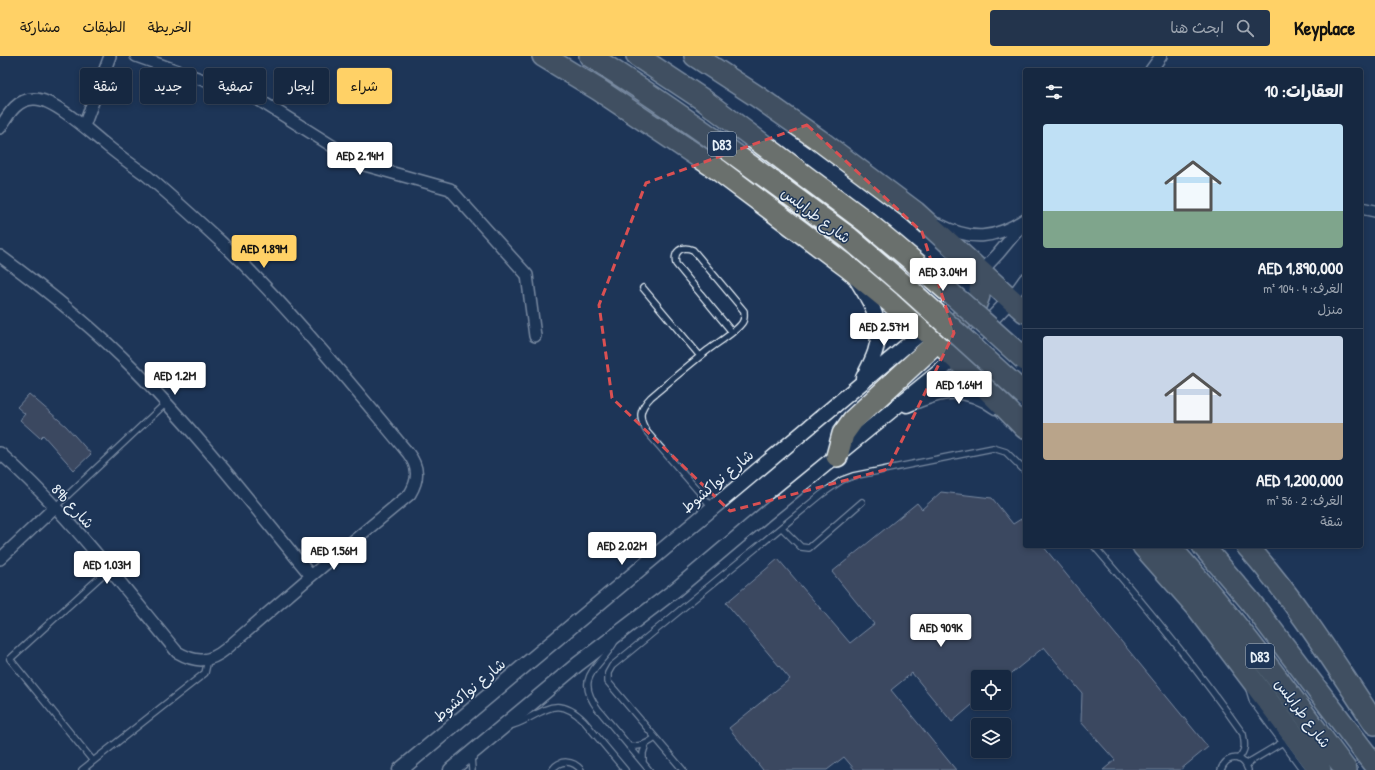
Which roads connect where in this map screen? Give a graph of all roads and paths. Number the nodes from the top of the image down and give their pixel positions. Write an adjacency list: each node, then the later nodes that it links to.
1 (110, 56): 9 (street)
2 (136, 56): 23 (street)
3 (543, 56): 17 (highway)
4 (590, 56): 29 (highway, شارع طرابلس / D83, bridge)
5 (637, 56): 27 (highway, شارع طرابلس / D83, bridge)
6 (695, 56): 12 (highway)
7 (1161, 56): 8 (street)
8 (1152, 68)
9 (84, 126): 10 (street); 48 (street)
10 (0, 128)
11 (1363, 209): 13 (street)
12 (915, 212): 14 (street); 18 (highway)
13 (1375, 212)
14 (1023, 221)
15 (1023, 223): 18 (street)
16 (0, 256): 30 (street)
17 (849, 268): 24 (highway); 28 (street)
18 (980, 273): 21 (highway); 24 (highway)
19 (1023, 287): 21 (street)
20 (643, 288): 25 (lane)
21 (1018, 306): 26 (street)
22 (732, 332): 22 (lane); 25 (lane)
23 (535, 336)
24 (931, 336): 26 (highway); 28 (street, شارع نواكشوط); 35 (highway)
25 (700, 356): 39 (lane)
26 (955, 358): 31 (street); 32 (highway)
27 (1023, 358)
28 (860, 384): 39 (street, شارع نواكشوط)
29 (1023, 393)
30 (166, 403): 38 (lane); 48 (street)
31 (892, 411): 33 (street); 35 (street)
32 (1023, 426)
33 (1023, 426)
34 (0, 453): 38 (street, 89b شارع)
35 (837, 456): 49 (street)
36 (1023, 469): 40 (lane)
37 (862, 502): 40 (lane)
38 (55, 507): 46 (street); 47 (street, 89b شارع)
39 (712, 507): 65 (street, شارع نواكشوط)
40 (782, 528): 54 (lane)
41 (1096, 548): 59 (lane)
42 (1145, 548): 51 (highway)
43 (1171, 548): 76 (highway, شارع طرابلس / D83)
44 (1205, 548): 62 (highway, شارع طرابلس / D83)
45 (1249, 548): 52 (highway)
46 (0, 559)
47 (109, 569): 50 (street, 89b شارع); 60 (lane)
48 (311, 576): 50 (street)
49 (618, 634): 53 (street); 57 (lane)
50 (208, 660): 60 (lane)
51 (1247, 673): 55 (lane); 75 (highway)
52 (1375, 724)
53 (501, 728): 58 (street); 70 (lane)
54 (655, 738): 56 (lane); 72 (lane)
55 (1283, 742): 63 (lane); 74 (lane)
56 (646, 744): 57 (lane); 61 (lane)
57 (629, 746): 61 (lane)
58 (471, 753): 66 (street); 67 (lane)
59 (1238, 759): 63 (lane); 73 (lane)
60 (93, 761): 64 (lane)
61 (643, 762): 71 (lane)
62 (1375, 766)
63 (1247, 767)
64 (82, 770)
65 (400, 770)
66 (451, 770)
67 (472, 770)
68 (552, 770): 69 (lane)
69 (581, 770)
70 (625, 770)
71 (649, 770)
72 (683, 770)
73 (1221, 770)
74 (1303, 770)
75 (1320, 770)
76 (1346, 770)

